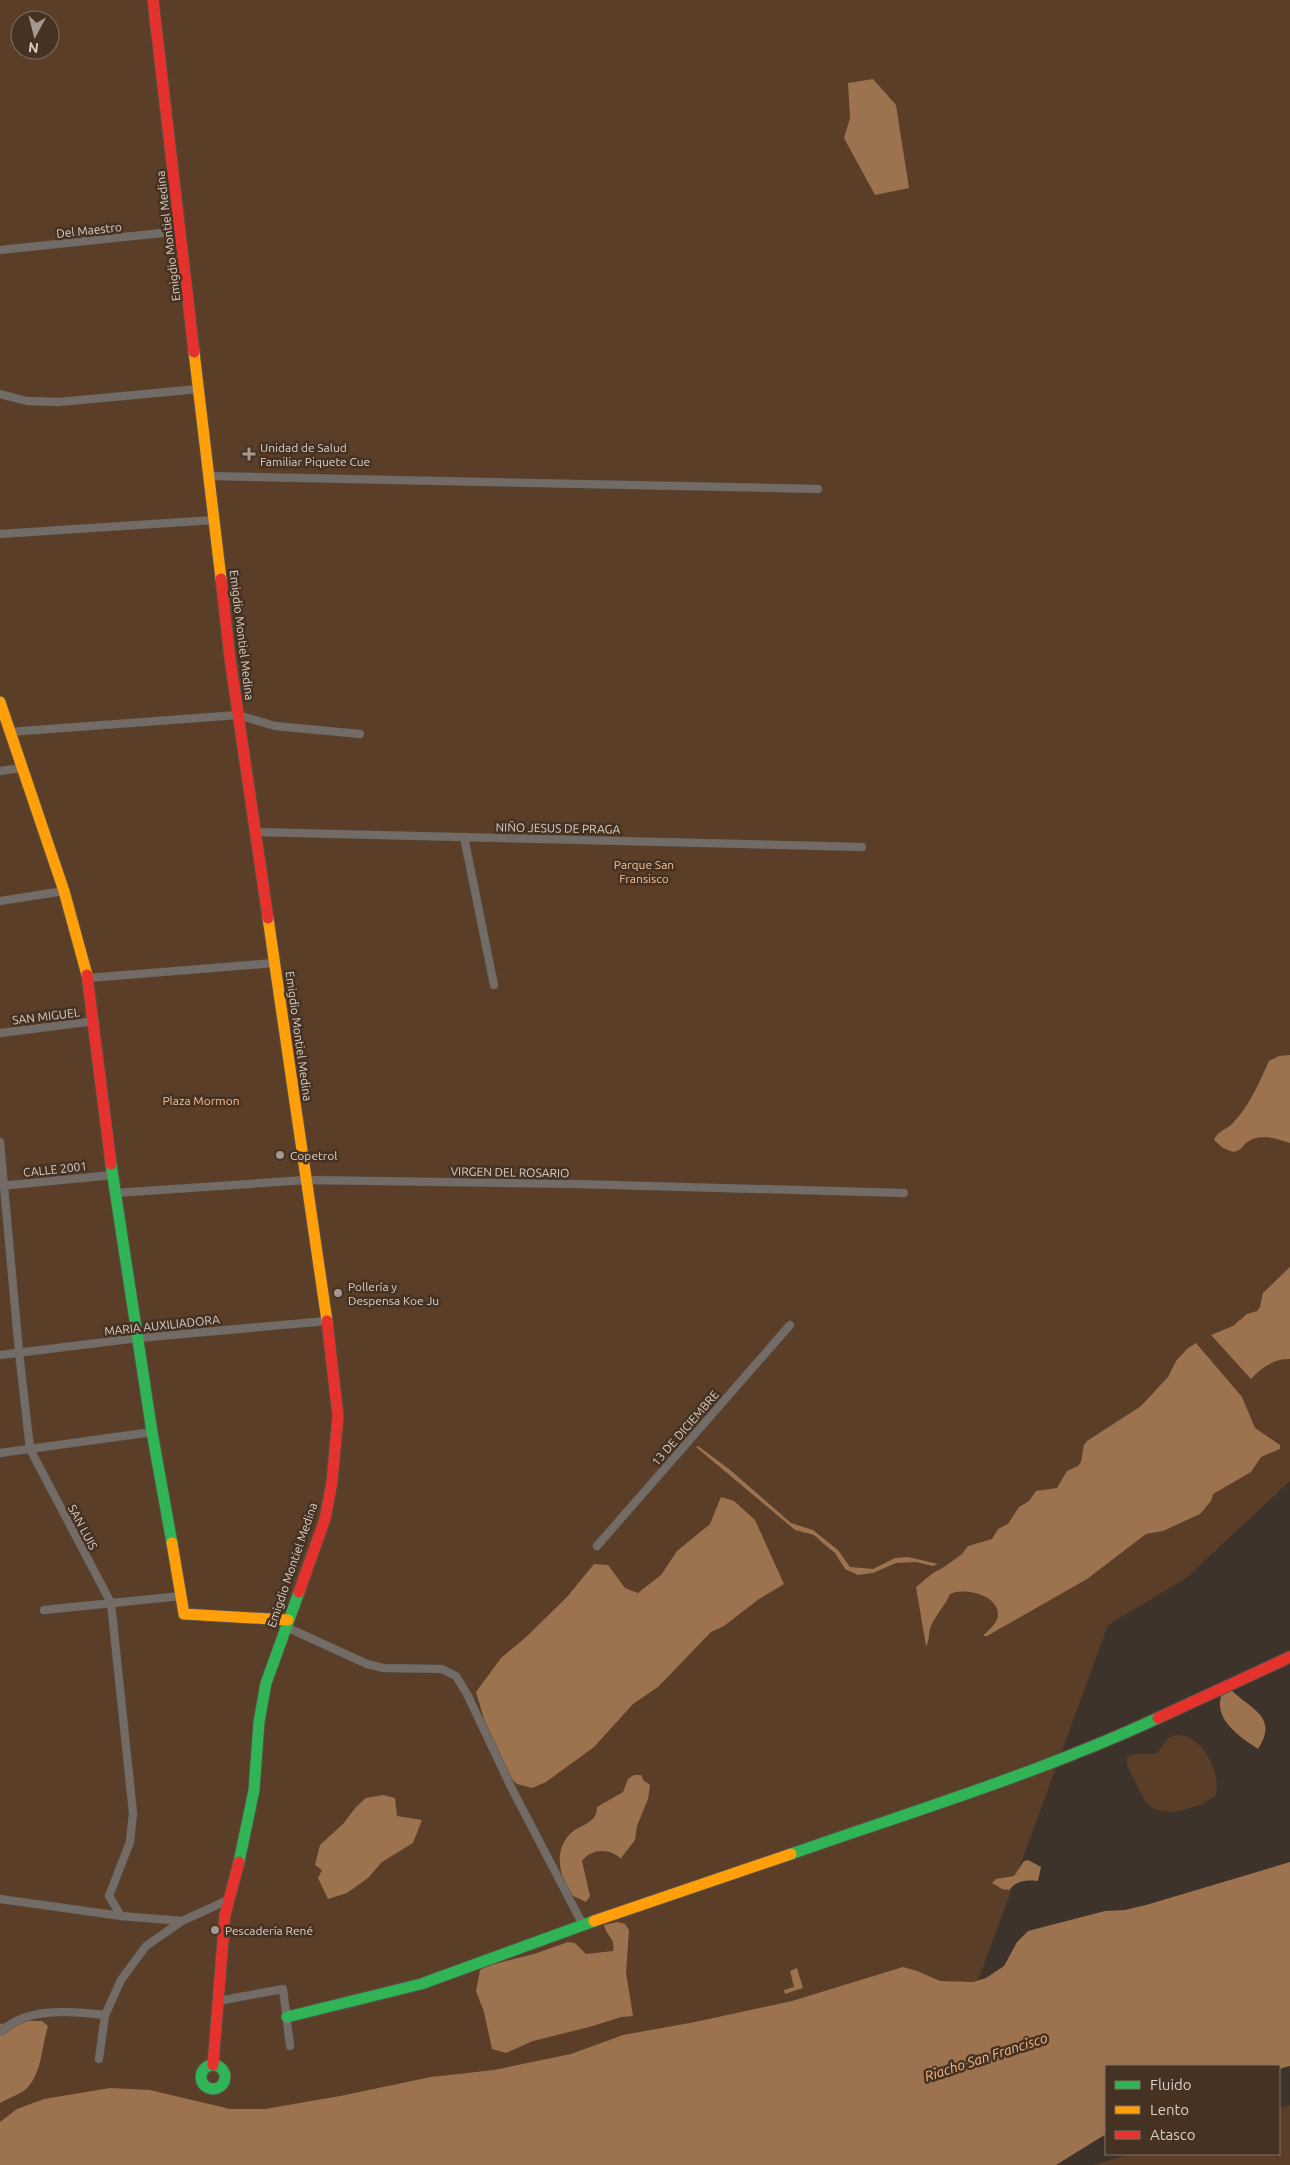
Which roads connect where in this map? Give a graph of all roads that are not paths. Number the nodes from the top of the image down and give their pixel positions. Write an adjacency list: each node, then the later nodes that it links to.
1 (153, 0): 2 (street, Emigdio Montiel Medina)
2 (181, 231): 3 (street, Del Maestro); 4 (street, Emigdio Montiel Medina)
3 (0, 250)
4 (199, 389): 5 (street); 6 (street, Emigdio Montiel Medina)
5 (0, 394)
6 (209, 476): 7 (street); 8 (street, Emigdio Montiel Medina)
7 (818, 489)
8 (214, 520): 9 (street); 11 (street, Emigdio Montiel Medina)
9 (0, 534)
10 (0, 702): 12 (street)
11 (238, 715): 12 (street); 13 (street); 16 (street, Emigdio Montiel Medina)
12 (10, 732): 14 (street)
13 (360, 734)
14 (21, 768): 15 (street); 19 (street)
15 (0, 771)
16 (255, 832): 17 (street, NIÑO JESUS DE PRAGA); 21 (street, Emigdio Montiel Medina)
17 (464, 837): 18 (street, NIÑO JESUS DE PRAGA); 23 (street)
18 (862, 847)
19 (64, 891): 20 (street); 22 (street)
20 (0, 901)
21 (274, 963): 22 (street); 28 (street, Emigdio Montiel Medina)
22 (88, 978): 24 (street)
23 (494, 985)
24 (95, 1021): 25 (street, SAN MIGUEL); 27 (street)
25 (0, 1033)
26 (0, 1142): 29 (street, SAN LUIS)
27 (113, 1175): 29 (street, CALLE 2001); 30 (street)
28 (306, 1180): 30 (street, VIRGEN DEL ROSARIO); 31 (street, VIRGEN DEL ROSARIO); 32 (street, Emigdio Montiel Medina)
29 (2, 1186): 35 (street, SAN LUIS)
30 (116, 1193): 34 (street)
31 (904, 1193)
32 (327, 1321): 34 (street, MARIA AUXILIADORA); 44 (street, Emigdio Montiel Medina)
33 (790, 1325): 40 (street, 13 DE DICIEMBRE)
34 (138, 1338): 35 (street, MARIA AUXILIADORA); 37 (street)
35 (19, 1352): 36 (street, MARIA AUXILIADORA); 38 (street, SAN LUIS)
36 (0, 1355)
37 (152, 1432): 38 (street); 41 (street)
38 (30, 1449): 39 (street); 42 (street, SAN LUIS)
39 (0, 1454)
40 (597, 1546)
41 (178, 1596): 42 (street); 44 (street)
42 (111, 1603): 43 (street); 48 (street, SAN LUIS)
43 (44, 1610)
44 (287, 1624): 47 (street, Emigdio Montiel Medina); 50 (street)
45 (1290, 1657): 50 (street)
46 (0, 1899): 48 (street)
47 (228, 1900): 49 (street); 51 (street, Emigdio Montiel Medina)
48 (121, 1916): 49 (street)
49 (182, 1921): 52 (street)
50 (583, 1925): 53 (street)
51 (218, 2001): 53 (street); 57 (street, Emigdio Montiel Medina)
52 (105, 2015): 54 (street); 56 (street)
53 (287, 2017): 55 (street)
54 (2, 2031)
55 (290, 2046)
56 (99, 2059)
57 (213, 2065)

